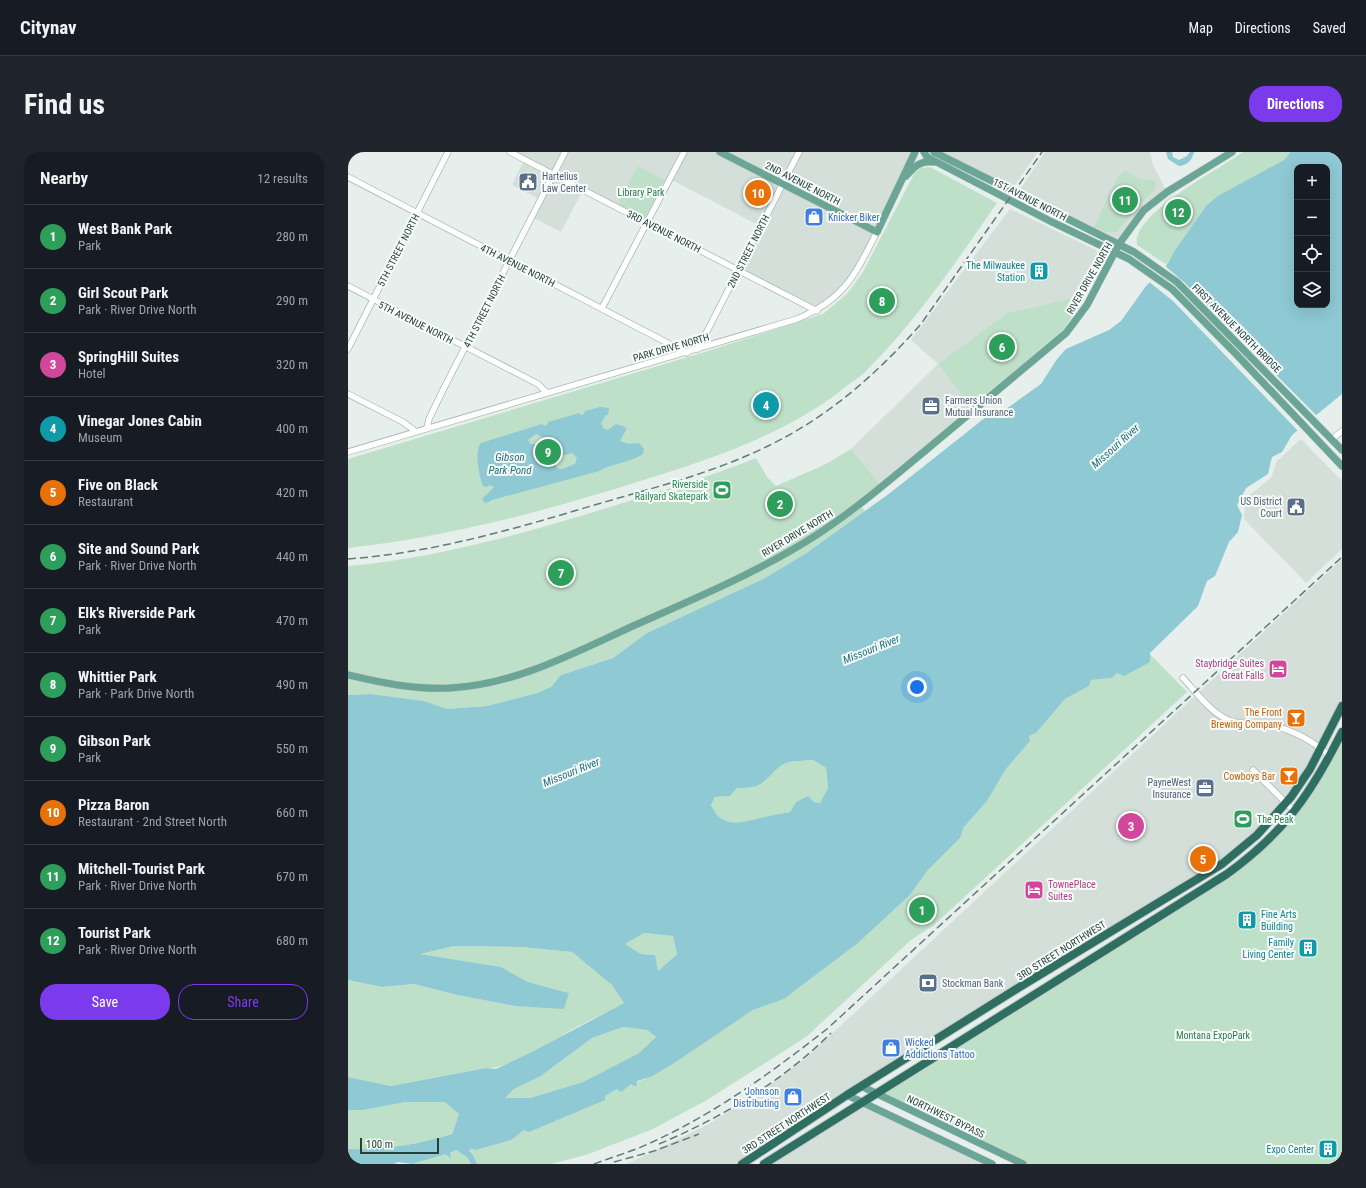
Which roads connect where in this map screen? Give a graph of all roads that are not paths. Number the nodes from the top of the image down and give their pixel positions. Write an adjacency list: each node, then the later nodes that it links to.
1 (448, 152): 16 (street, 5TH STREET NORTH)
2 (510, 152): 12 (street, 3RD AVENUE NORTH)
3 (565, 152): 12 (street, 4TH STREET NORTH)
4 (684, 152): 17 (street)
5 (720, 152): 15 (main road, 2ND AVENUE NORTH)
6 (799, 152): 15 (street, 2ND STREET NORTH)
7 (915, 152): 14 (main road, PARK DRIVE NORTH)
8 (924, 152): 11 (main road, 1ST AVENUE NORTH)
9 (934, 152): 19 (main road, 1ST AVENUE NORTH)
10 (1232, 152): 19 (main road, RIVER DRIVE NORTH)
11 (940, 164): 14 (main road); 20 (main road, 1ST AVENUE NORTH)
12 (553, 175): 17 (street, 3RD AVENUE NORTH); 23 (street, 4TH STREET NORTH)
13 (348, 177): 16 (street, 4TH AVENUE NORTH)
14 (902, 180): 18 (main road, PARK DRIVE NORTH)
15 (782, 184): 18 (main road, 2ND AVENUE NORTH); 24 (street, 2ND STREET NORTH)
16 (417, 213): 23 (street, 4TH AVENUE NORTH); 26 (street, 5TH STREET NORTH)
17 (648, 222): 24 (street, 3RD AVENUE NORTH); 27 (street)
18 (877, 232): 28 (street, PARK DRIVE NORTH)
19 (1120, 244): 20 (main road, RIVER DRIVE NORTH); 21 (main road, 1ST AVENUE NORTH)
20 (1115, 252): 22 (main road, 1ST AVENUE NORTH); 42 (main road, RIVER DRIVE NORTH)
21 (1134, 252): 38 (main road, FIRST AVENUE NORTH BRIDGE)
22 (1130, 259): 41 (main road, FIRST AVENUE NORTH BRIDGE)
23 (510, 260): 27 (street, 4TH AVENUE NORTH); 29 (street, 4TH STREET NORTH)
24 (738, 270): 28 (street, 3RD AVENUE NORTH); 31 (street, 2ND STREET NORTH)
25 (348, 286): 26 (street, 5TH AVENUE NORTH)
26 (373, 299): 29 (street, 5TH AVENUE NORTH); 30 (street, 5TH STREET NORTH)
27 (602, 308): 32 (street, 4TH AVENUE NORTH)
28 (817, 311): 31 (street, PARK DRIVE NORTH)
29 (465, 347): 33 (street, 5TH AVENUE NORTH); 35 (street, 4TH STREET NORTH)
30 (348, 349)
31 (698, 350): 32 (street, PARK DRIVE NORTH)
32 (687, 353): 33 (street, PARK DRIVE NORTH)
33 (547, 393): 35 (street, PARK DRIVE NORTH)
34 (348, 394): 36 (street)
35 (427, 428): 36 (street, PARK DRIVE NORTH)
36 (415, 431): 40 (street, PARK DRIVE NORTH)
37 (1342, 431): 38 (street)
38 (1332, 439): 39 (main road, FIRST AVENUE NORTH BRIDGE)
39 (1342, 450)
40 (348, 452)
41 (1342, 466)
42 (348, 675)
43 (1183, 678): 46 (street)
44 (1342, 706): 46 (highway, 3RD STREET NORTHWEST)
45 (1342, 732): 47 (highway)
46 (1321, 748): 47 (street); 49 (highway, 3RD STREET NORTHWEST)
47 (1330, 756): 50 (highway)
48 (1253, 770): 49 (street)
49 (1286, 803): 50 (street); 51 (highway, 3RD STREET NORTHWEST)
50 (1295, 812): 52 (highway)
51 (861, 1086): 52 (main road, NORTHWEST BYPASS); 53 (highway, 3RD STREET NORTHWEST)
52 (878, 1094): 54 (highway); 58 (main road, NORTHWEST BYPASS)
53 (847, 1095): 54 (main road); 55 (highway, 3RD STREET NORTHWEST)
54 (862, 1103): 56 (highway); 57 (main road)
55 (742, 1164)
56 (764, 1164)
57 (992, 1164)
58 (1023, 1164)

